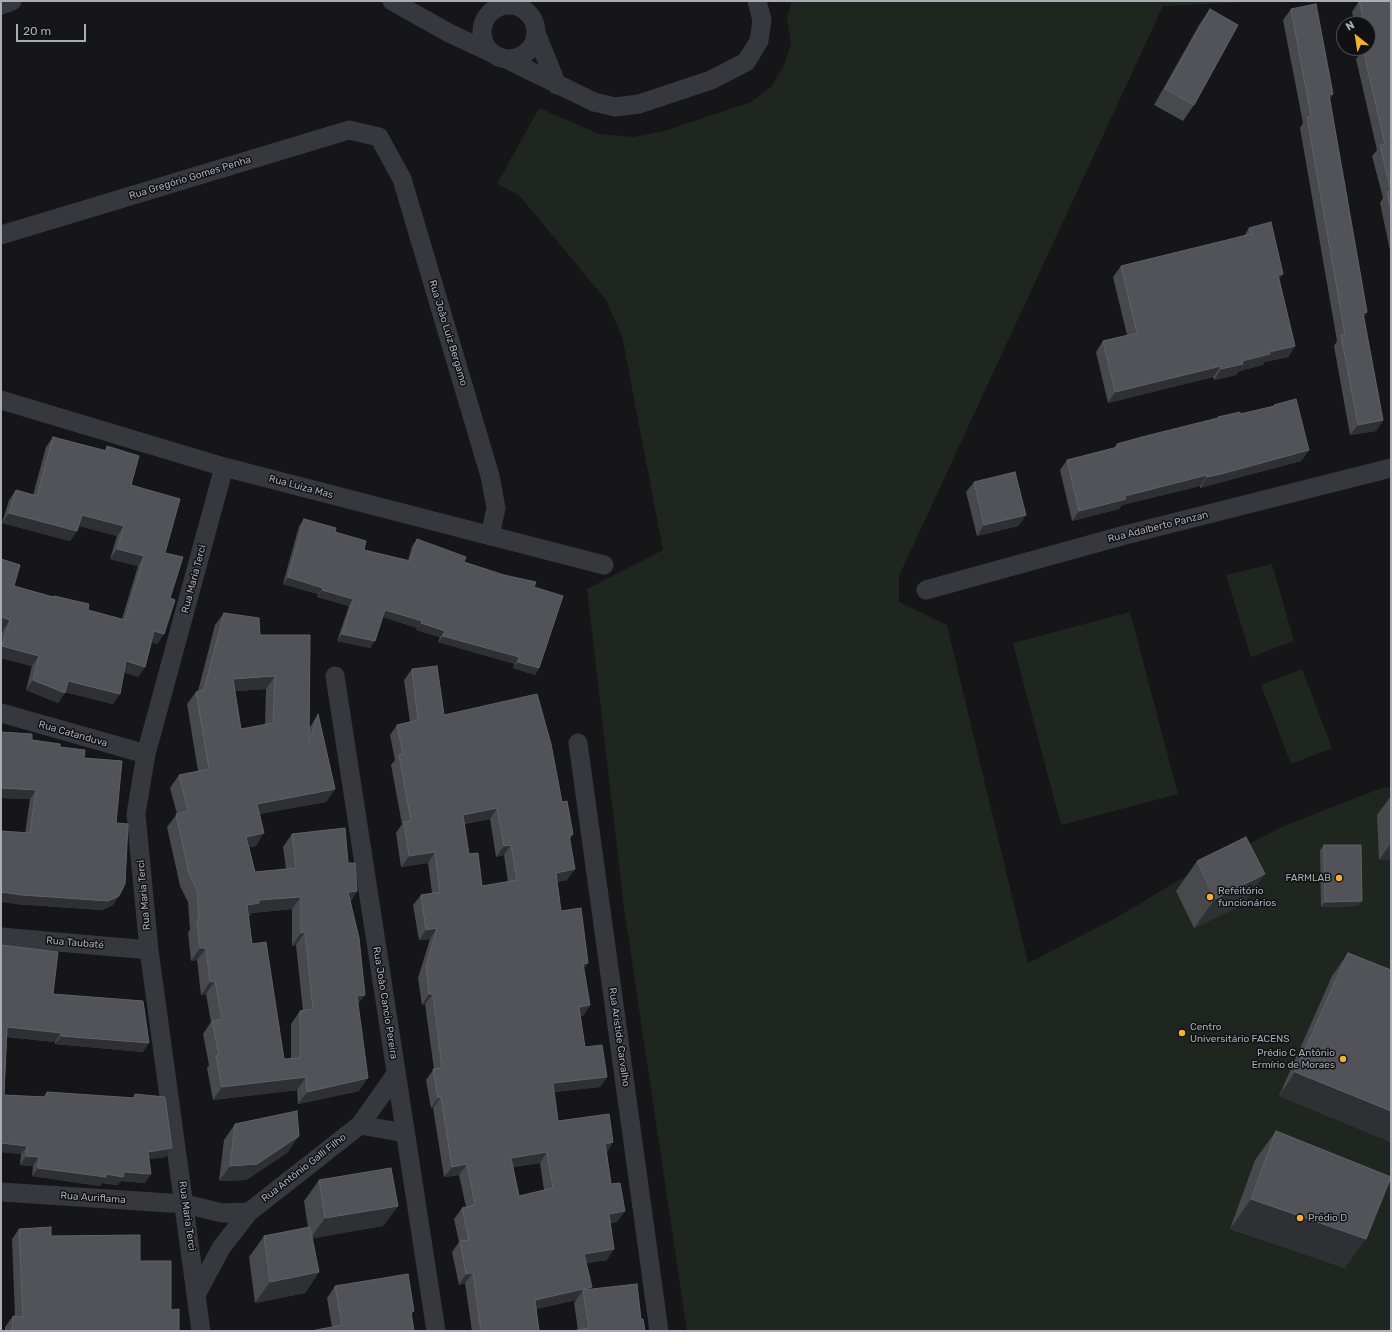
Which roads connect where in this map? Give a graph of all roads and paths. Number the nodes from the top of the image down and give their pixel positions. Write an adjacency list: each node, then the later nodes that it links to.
1 (12, 1): 4 (street)
2 (392, 1): 7 (street)
3 (757, 1): 10 (street)
4 (1, 5)
5 (524, 6): 6 (street); 8 (street)
6 (498, 7): 7 (street); 9 (street)
7 (449, 33): 9 (street)
8 (536, 33): 9 (street); 10 (street)
9 (501, 57): 10 (street)
10 (557, 85)
11 (379, 136): 12 (street, Rua Gregório Gomes Penha); 16 (street, Rua João Luiz Bergamo)
12 (1, 235)
13 (1, 400): 14 (street, Rua Luiza Mas)
14 (224, 467): 16 (street, Rua Luiza Mas); 22 (street, Rua Maria Terci)
15 (1391, 468): 18 (street, Rua Adalberto Panzan)
16 (490, 536): 17 (street, Rua Luiza Mas)
17 (604, 565)
18 (926, 590)
19 (335, 676): 25 (street, Rua João Cancio Pereira)
20 (1, 713): 22 (street, Rua Catanduva)
21 (578, 743): 34 (street, Rua Aristide Carvalho)
22 (146, 754): 24 (street, Rua Maria Terci)
23 (1, 937): 24 (street, Rua Taubaté)
24 (149, 950): 29 (street, Rua Maria Terci)
25 (396, 1074): 26 (street, Rua Antônio Galli Filho); 27 (street, Rua João Cancio Pereira)
26 (360, 1125): 27 (street); 30 (street, Rua Antônio Galli Filho)
27 (405, 1133): 33 (street, Rua João Cancio Pereira)
28 (1, 1192): 29 (street, Rua Auriflama)
29 (185, 1204): 30 (street); 31 (street, Rua Maria Terci)
30 (249, 1212): 31 (street, Rua Antônio Galli Filho)
31 (197, 1293): 32 (street, Rua Maria Terci)
32 (201, 1331)
33 (436, 1331)
34 (659, 1331)

